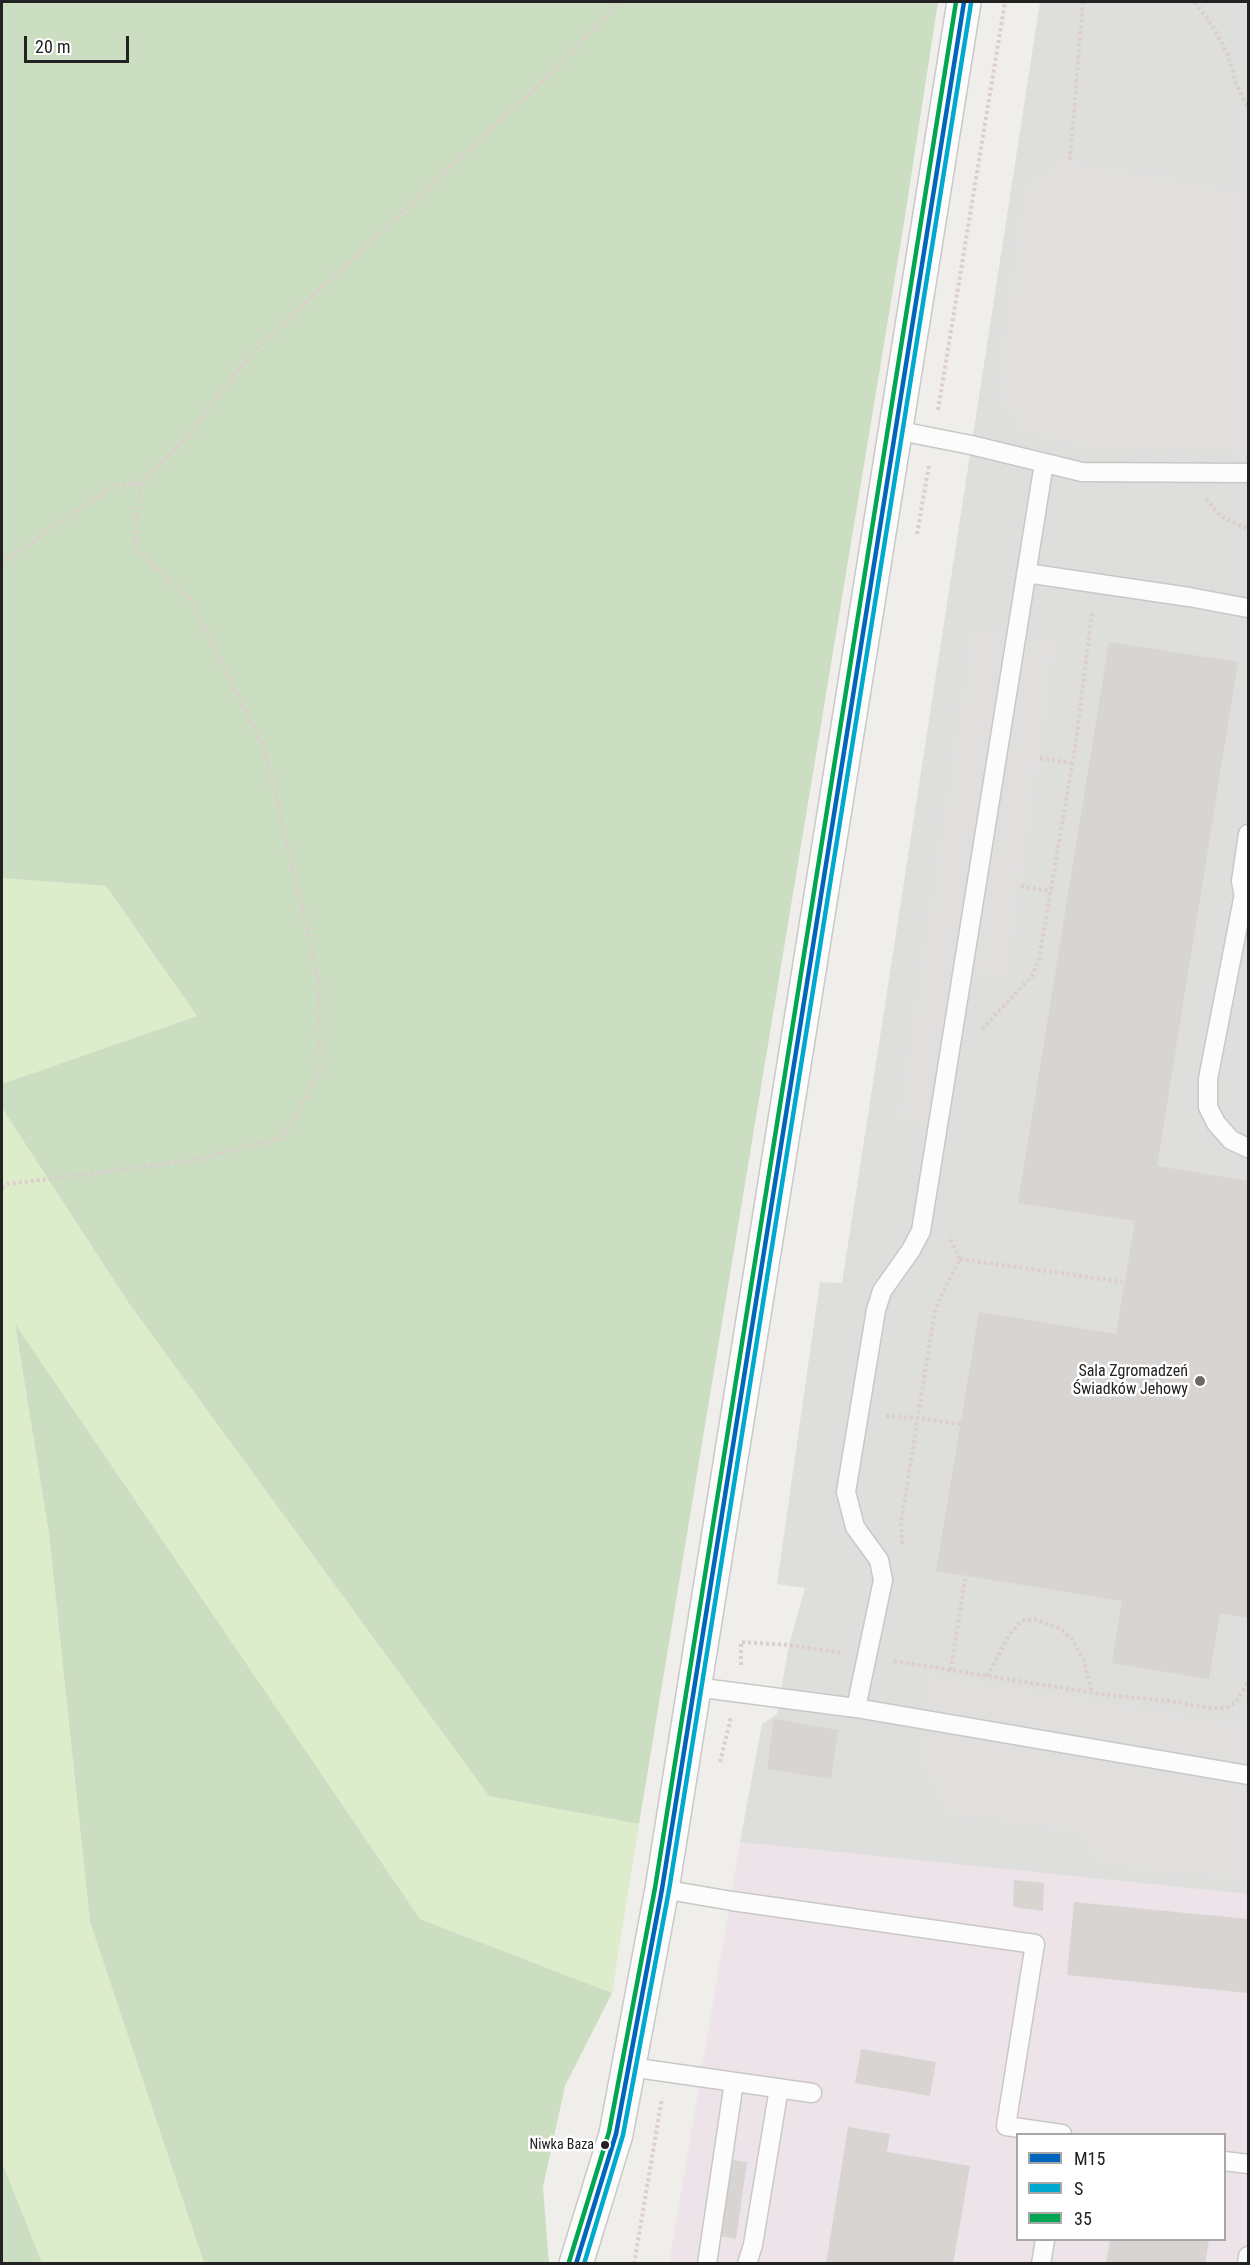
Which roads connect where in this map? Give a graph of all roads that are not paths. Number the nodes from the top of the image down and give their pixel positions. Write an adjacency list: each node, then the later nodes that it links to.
1 (964, 2): 2 (street)
2 (895, 430): 3 (lane); 11 (street)
3 (1044, 463): 4 (lane); 5 (lane)
4 (1248, 473)
5 (1026, 573): 6 (lane); 12 (lane)
6 (1248, 608)
7 (1248, 834): 8 (lane)
8 (1243, 899): 9 (lane); 10 (lane)
9 (1248, 919)
10 (1248, 1148)
11 (695, 1687): 12 (lane); 14 (street)
12 (856, 1708): 13 (lane)
13 (1248, 1775)
14 (662, 1889): 15 (street); 19 (lane)
15 (630, 2067): 16 (lane); 24 (street)
16 (734, 2082): 17 (lane); 25 (lane)
17 (779, 2088): 18 (lane); 26 (lane)
18 (812, 2093)
19 (1055, 2133)
20 (1226, 2161): 21 (lane)
21 (1248, 2164)
22 (1045, 2241): 27 (lane)
23 (1248, 2256): 28 (lane)
24 (576, 2264)
25 (707, 2264)
26 (747, 2264)
27 (1041, 2264)
28 (1247, 2264)

